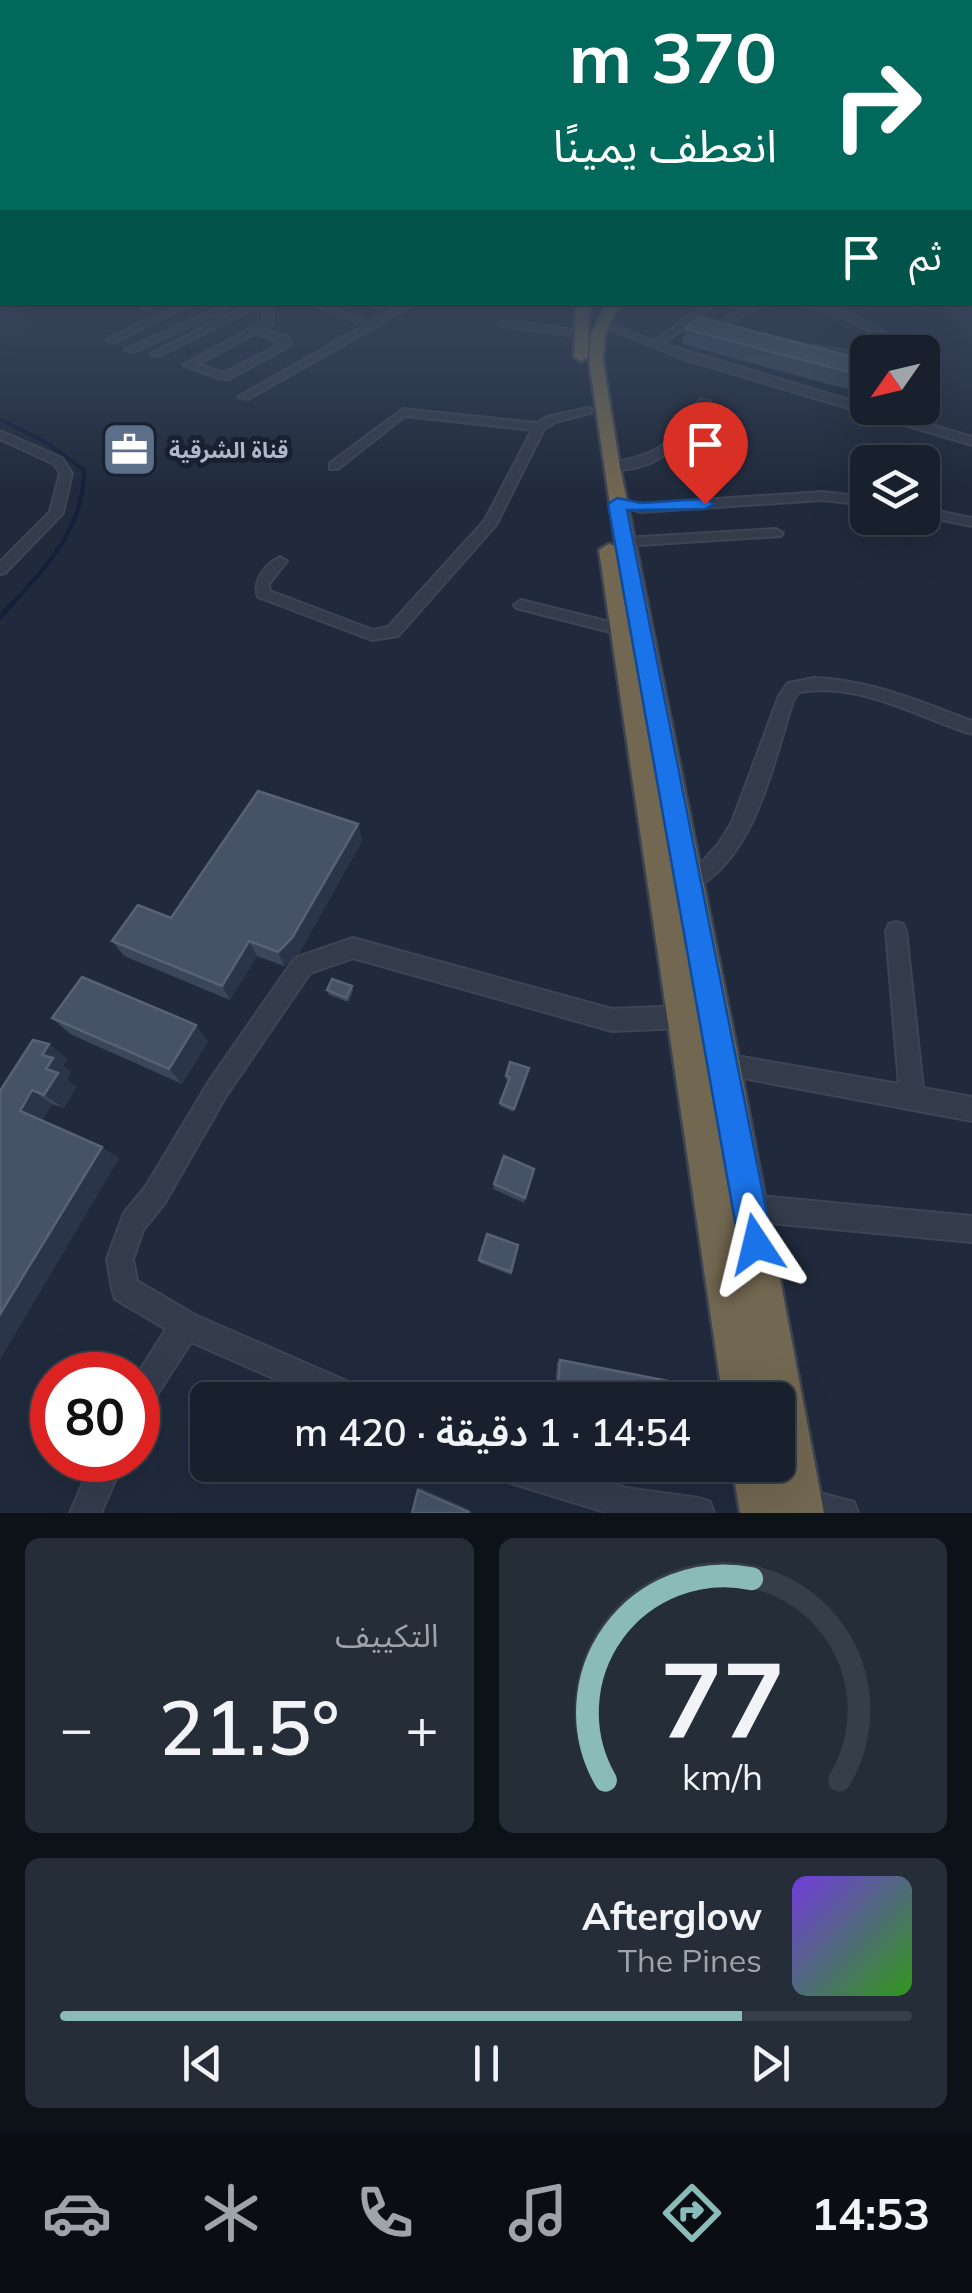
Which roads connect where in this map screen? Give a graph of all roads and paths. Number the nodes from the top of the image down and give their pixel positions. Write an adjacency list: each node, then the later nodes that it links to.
1 (159, 352): 8 (street)
2 (214, 352): 3 (street)
3 (273, 352)
4 (325, 352): 9 (street)
5 (593, 352): 11 (highway)
6 (596, 352): 16 (highway)
7 (682, 352): 14 (street)
8 (154, 354)
9 (244, 397)
10 (704, 402): 16 (street)
11 (587, 410): 12 (street); 26 (highway)
12 (539, 427): 15 (street); 23 (street)
13 (0, 435): 24 (street)
14 (972, 441)
15 (334, 466)
16 (611, 467): 18 (highway)
17 (850, 500): 18 (street)
18 (617, 504): 22 (highway)
19 (940, 516): 20 (street)
20 (972, 522)
21 (776, 533): 22 (street)
22 (624, 542): 28 (highway)
23 (280, 561)
24 (0, 570)
25 (521, 605): 26 (street)
26 (622, 630): 30 (highway)
27 (972, 728): 28 (street)
28 (689, 884): 31 (highway)
29 (896, 930): 32 (street)
30 (683, 1017): 36 (street); 39 (highway)
31 (724, 1066): 32 (street); 34 (highway)
32 (912, 1097): 33 (street)
33 (972, 1109)
34 (749, 1208): 35 (street); 43 (highway)
35 (972, 1229)
36 (185, 1325): 37 (street); 38 (street)
37 (160, 1364)
38 (316, 1382)
39 (741, 1382)
40 (99, 1482): 44 (street)
41 (557, 1482): 45 (street)
42 (767, 1482): 43 (highway)
43 (788, 1510): 46 (street)
44 (85, 1513)
45 (700, 1513)
46 (843, 1513)

